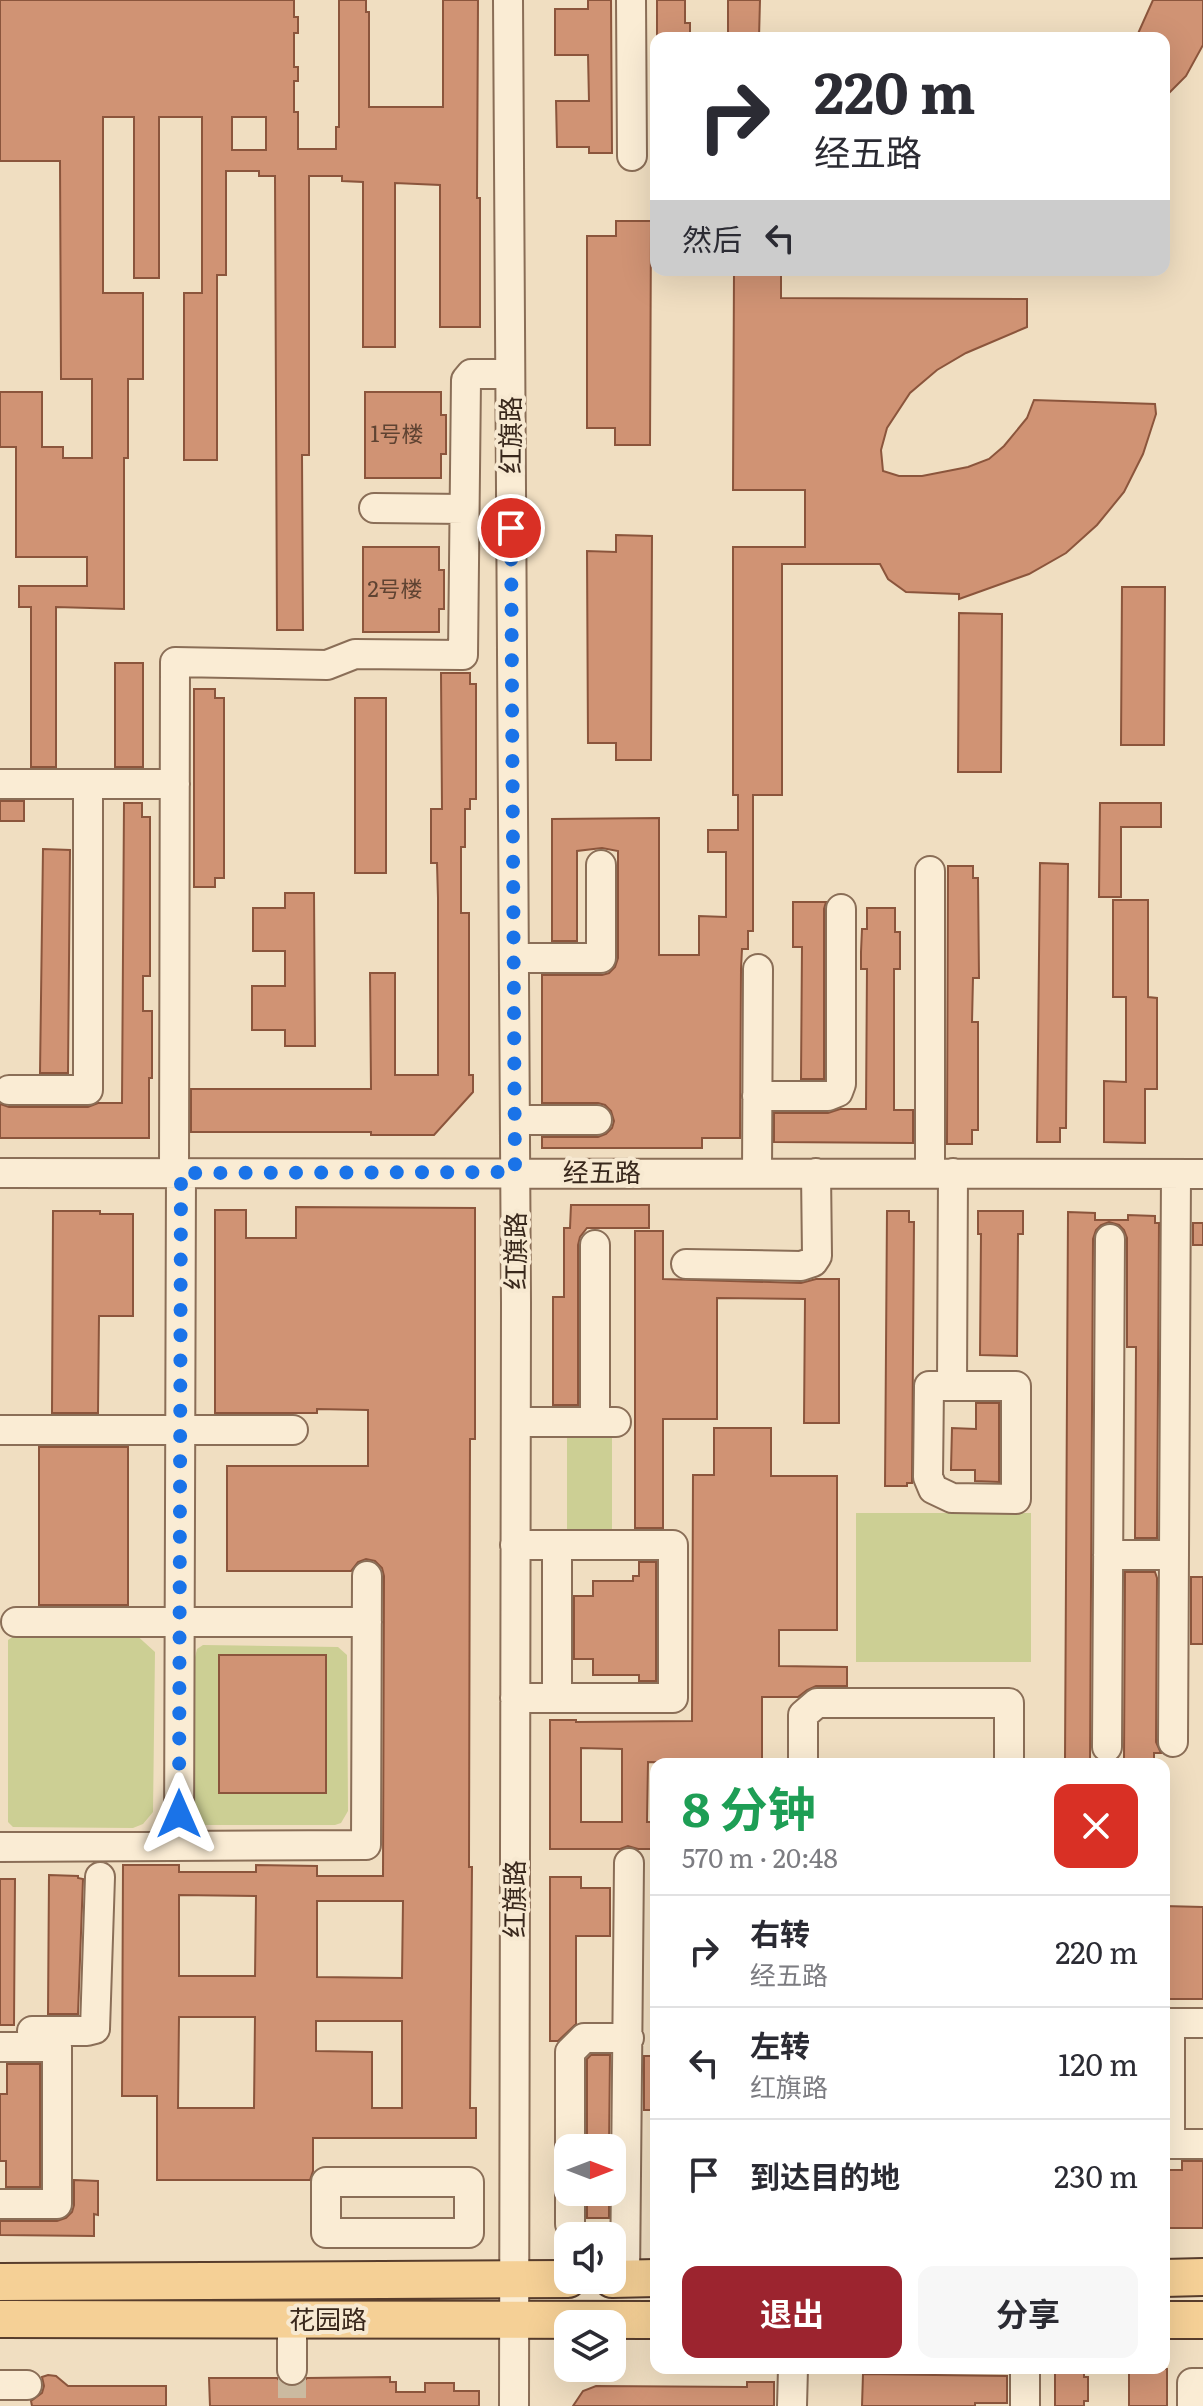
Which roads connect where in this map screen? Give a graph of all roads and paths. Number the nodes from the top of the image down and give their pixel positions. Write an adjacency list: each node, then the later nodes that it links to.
1 (508, 0): 4 (street, 红旗路)
2 (631, 0): 3 (street)
3 (632, 156)
4 (510, 374): 6 (street); 13 (street, 红旗路)
5 (374, 508): 6 (street)
6 (464, 509): 9 (street)
7 (0, 784): 8 (street)
8 (88, 784): 9 (street); 15 (street)
9 (175, 784): 21 (street)
10 (601, 865): 13 (street)
11 (930, 871): 24 (street)
12 (841, 909): 16 (street)
13 (514, 958): 17 (street, 红旗路)
14 (758, 969): 16 (street)
15 (9, 1090)
16 (757, 1096): 22 (street)
17 (515, 1120): 18 (street); 19 (street, 红旗路)
18 (597, 1120)
19 (515, 1172): 21 (street, 经五路); 22 (street, 经五路); 30 (street, 红旗路)
20 (0, 1173): 21 (street, 经五路)
21 (178, 1173): 32 (street)
22 (757, 1173): 23 (street, 经五路)
23 (816, 1173): 24 (street, 经五路); 28 (street)
24 (942, 1173): 25 (street, 经五路); 29 (street)
25 (1190, 1174): 37 (street)
26 (1110, 1239): 36 (street)
27 (595, 1245): 30 (street)
28 (686, 1264)
29 (952, 1386): 29 (street)
30 (516, 1422): 34 (street, 红旗路)
31 (0, 1430): 32 (street)
32 (180, 1430): 33 (street); 40 (street)
33 (293, 1430)
34 (515, 1545): 35 (street); 42 (street, 红旗路)
35 (557, 1545): 43 (street); 43 (street)
36 (1108, 1555): 37 (street); 45 (street)
37 (1174, 1555): 44 (street)
38 (367, 1576): 41 (street)
39 (16, 1622): 40 (street)
40 (180, 1622): 41 (street); 48 (street)
41 (367, 1622): 48 (street)
42 (515, 1698): 43 (street); 65 (street, 红旗路)
43 (557, 1698)
44 (1173, 1742)
45 (1107, 1747)
46 (803, 1758): 47 (street)
47 (1009, 1758)
48 (179, 1846): 49 (street)
49 (0, 1847)
50 (629, 1863): 55 (street)
51 (100, 1877): 54 (street)
52 (1170, 2023): 53 (street)
53 (1203, 2023)
54 (0, 2031)
55 (629, 2038): 57 (street); 63 (street)
56 (0, 2047): 61 (street)
57 (570, 2134)
58 (1170, 2144): 59 (street)
59 (1203, 2144)
60 (469, 2182): 60 (street)
61 (0, 2204)
62 (1203, 2277): 64 (main road)
63 (631, 2278)
64 (1170, 2278)
65 (514, 2279): 66 (main road, 花园路); 67 (main road, 花园路); 70 (street, 红旗路)
66 (554, 2279)
67 (0, 2282)
68 (0, 2319): 69 (main road, 花园路)
69 (292, 2320): 70 (main road, 花园路); 74 (street)
70 (514, 2320): 71 (main road, 花园路); 78 (street, 红旗路)
71 (650, 2320)
72 (1170, 2320): 73 (main road)
73 (1203, 2320)
74 (292, 2370)
75 (793, 2374): 79 (street)
76 (1025, 2374): 80 (street)
77 (1203, 2383): 81 (street)
78 (514, 2406)
79 (792, 2406)
80 (1025, 2406)
81 (1192, 2406)

